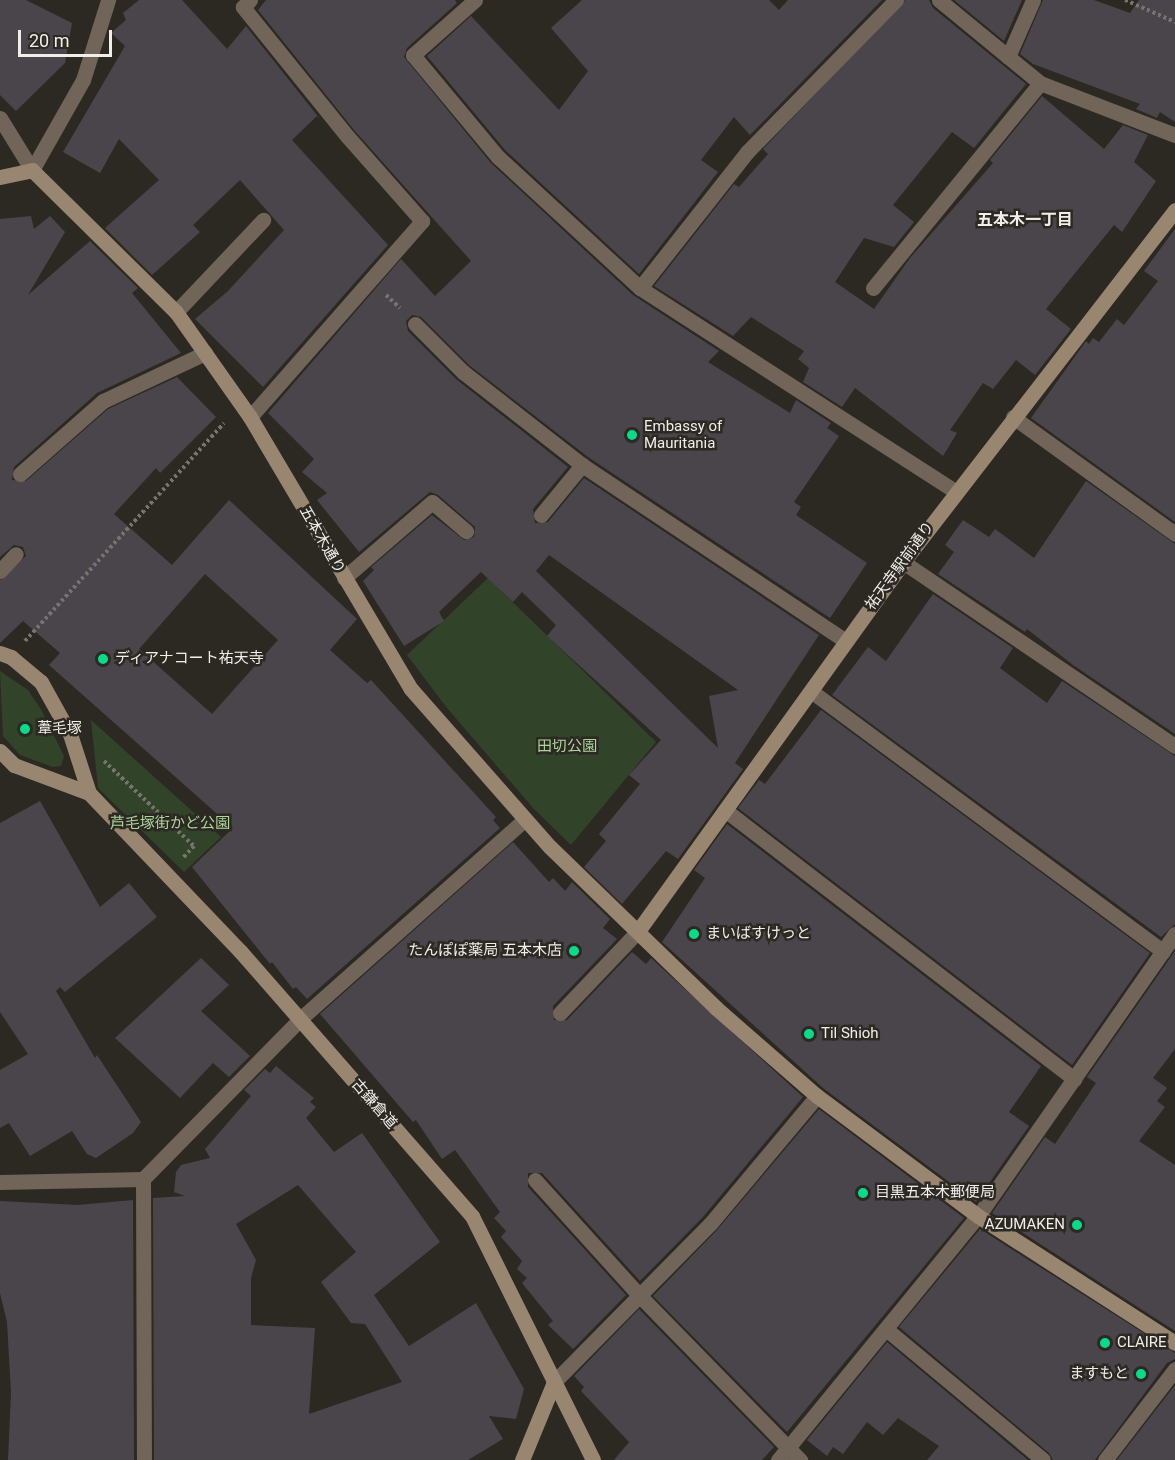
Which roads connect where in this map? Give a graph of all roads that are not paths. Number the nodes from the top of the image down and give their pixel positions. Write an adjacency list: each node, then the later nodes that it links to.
1 (108, 0): 11 (street)
2 (250, 0): 20 (street)
3 (475, 0): 15 (street)
4 (896, 0): 15 (street)
5 (939, 0): 7 (street)
6 (1033, 0): 7 (street)
7 (1008, 57): 8 (street)
8 (1040, 83): 10 (street); 16 (street)
9 (0, 118): 11 (street)
10 (1175, 135)
11 (32, 170): 12 (street); 17 (street, 五本木通り)
12 (0, 177)
13 (1175, 210): 21 (street, 祐天寺駅前通り)
14 (263, 220): 17 (street)
15 (640, 288): 24 (street)
16 (873, 288)
17 (176, 312): 19 (street, 五本木通り)
18 (415, 324): 22 (street)
19 (205, 353): 20 (street, 五本木通り); 23 (street)
20 (250, 417): 31 (street, 五本木通り)
21 (1013, 417): 24 (street, 祐天寺駅前通り); 27 (street)
22 (582, 465): 25 (street); 32 (street)
23 (20, 474)
24 (956, 492): 29 (street, 祐天寺駅前通り)
25 (541, 515)
26 (466, 531): 31 (street)
27 (1175, 534)
28 (16, 554): 30 (street)
29 (903, 562): 32 (street, 祐天寺駅前通り); 35 (street)
30 (0, 571)
31 (344, 578): 39 (street, 五本木通り)
32 (846, 640): 34 (street, 祐天寺駅前通り)
33 (6, 655): 37 (street, 古鎌倉道)
34 (811, 691): 38 (street, 祐天寺駅前通り); 42 (street)
35 (1175, 746)
36 (0, 751): 37 (street, 古鎌倉道)
37 (89, 793): 44 (street, 古鎌倉道)
38 (725, 810): 40 (street, 祐天寺駅前通り); 45 (street)
39 (525, 819): 40 (street, 五本木通り); 44 (street)
40 (638, 931): 43 (street); 46 (street, 五本木通り)
41 (1175, 934): 42 (street)
42 (1163, 951): 45 (street)
43 (560, 1013)
44 (300, 1018): 47 (street); 55 (street, 古鎌倉道)
45 (1074, 1079): 50 (street)
46 (817, 1096): 50 (street, 五本木通り); 51 (street)
47 (143, 1179): 49 (street); 57 (street)
48 (535, 1180): 51 (street)
49 (0, 1182)
50 (978, 1216): 52 (street); 53 (street, 五本木通り)
51 (639, 1295): 55 (street); 56 (street)
52 (886, 1329): 56 (street); 61 (street)
53 (1175, 1343)
54 (1175, 1369): 62 (street)
55 (554, 1382): 58 (street); 59 (street, 古鎌倉道)
56 (783, 1454): 60 (street)
57 (144, 1460)
58 (522, 1460)
59 (593, 1460)
60 (800, 1460)
61 (1043, 1460)
62 (1106, 1460)

